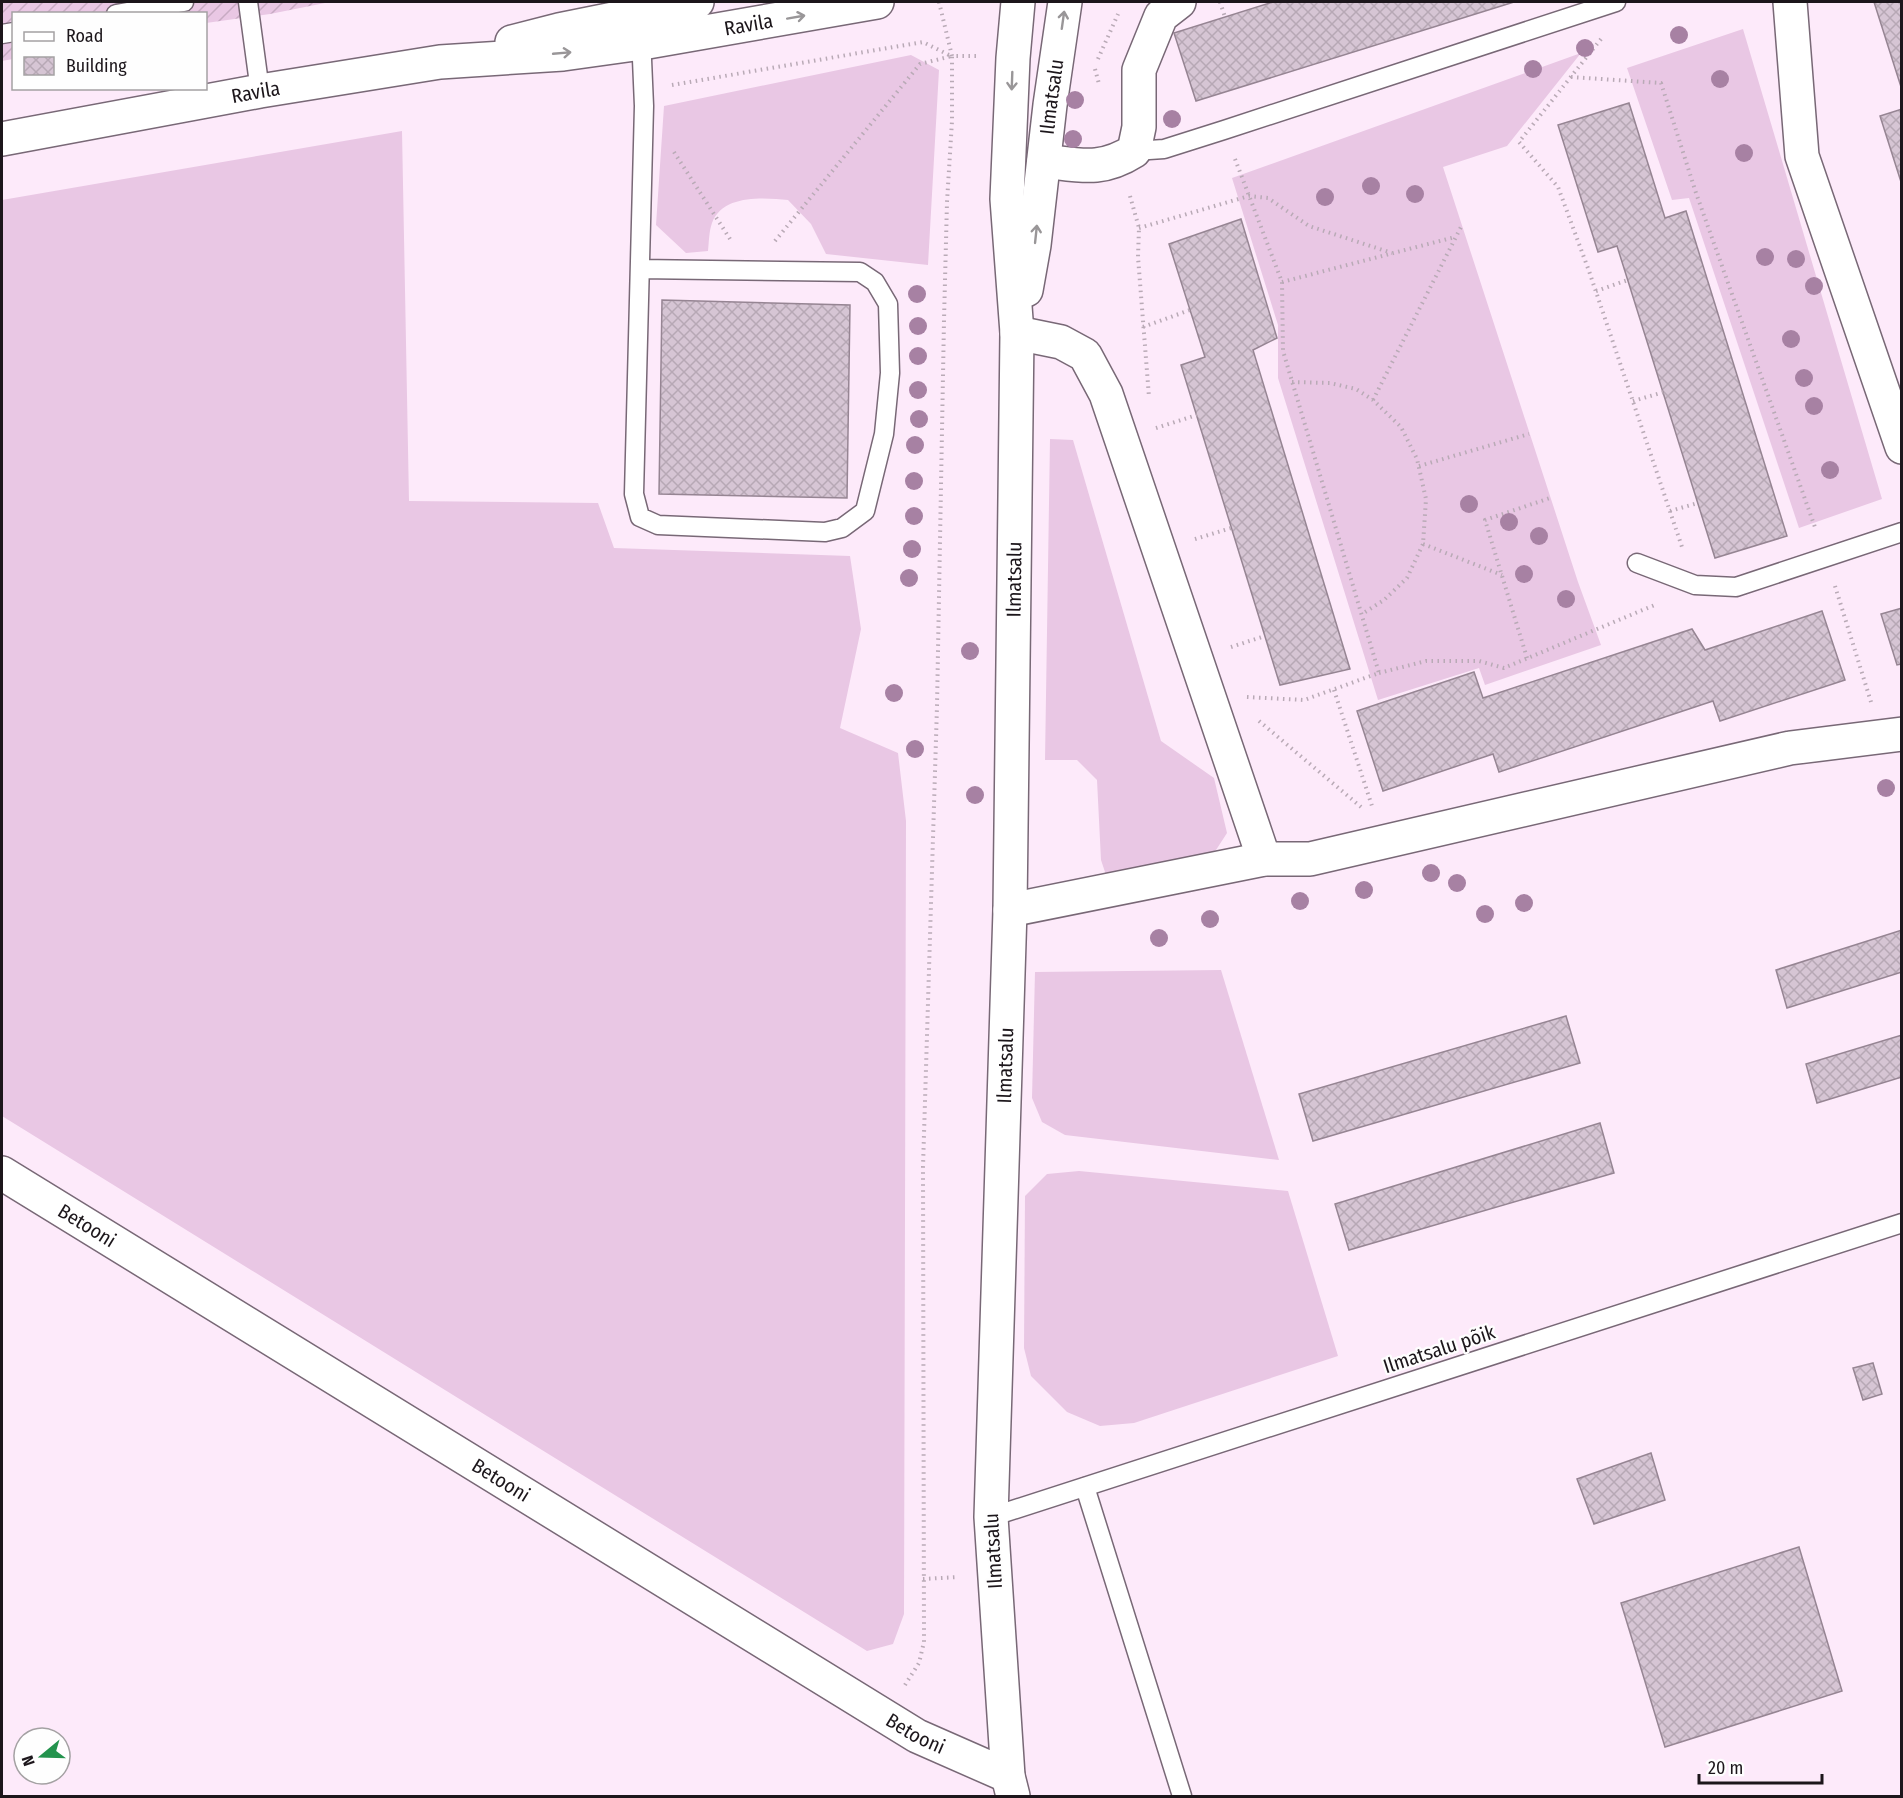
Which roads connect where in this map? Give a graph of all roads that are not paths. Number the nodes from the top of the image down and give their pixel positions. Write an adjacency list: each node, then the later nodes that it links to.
1 (184, 2): 10 (lane)
2 (248, 2): 12 (lane)
3 (697, 2): 11 (street, Ravila)
4 (877, 2): 11 (street, Ravila, one-way to 4)
5 (1018, 2): 17 (street, Ilmatsalu, one-way to 17)
6 (1065, 2): 15 (street, Ilmatsalu, one-way to 6)
7 (1179, 2): 14 (street)
8 (1616, 2): 14 (lane)
9 (1790, 2): 18 (street)
10 (127, 12)
11 (641, 28): 12 (street, Ravila); 16 (lane)
12 (260, 91): 13 (street, Ravila)
13 (2, 139)
14 (1134, 151): 15 (street)
15 (1044, 161): 17 (street, Ilmatsalu, one-way to 15)
16 (640, 269): 16 (lane)
17 (1017, 333): 22 (street); 23 (street, Ilmatsalu)
18 (1902, 447)
19 (1902, 531): 20 (lane)
20 (1636, 563)
21 (1892, 735): 22 (street)
22 (1264, 859): 23 (street)
23 (1010, 910): 27 (street, Ilmatsalu)
24 (2, 1173): 28 (street, Betooni)
25 (1902, 1223): 26 (lane, Ilmatsalu põik)
26 (1085, 1487): 27 (lane, Ilmatsalu põik); 29 (lane)
27 (990, 1517): 28 (street, Ilmatsalu)
28 (1011, 1786)
29 (1182, 1797)

